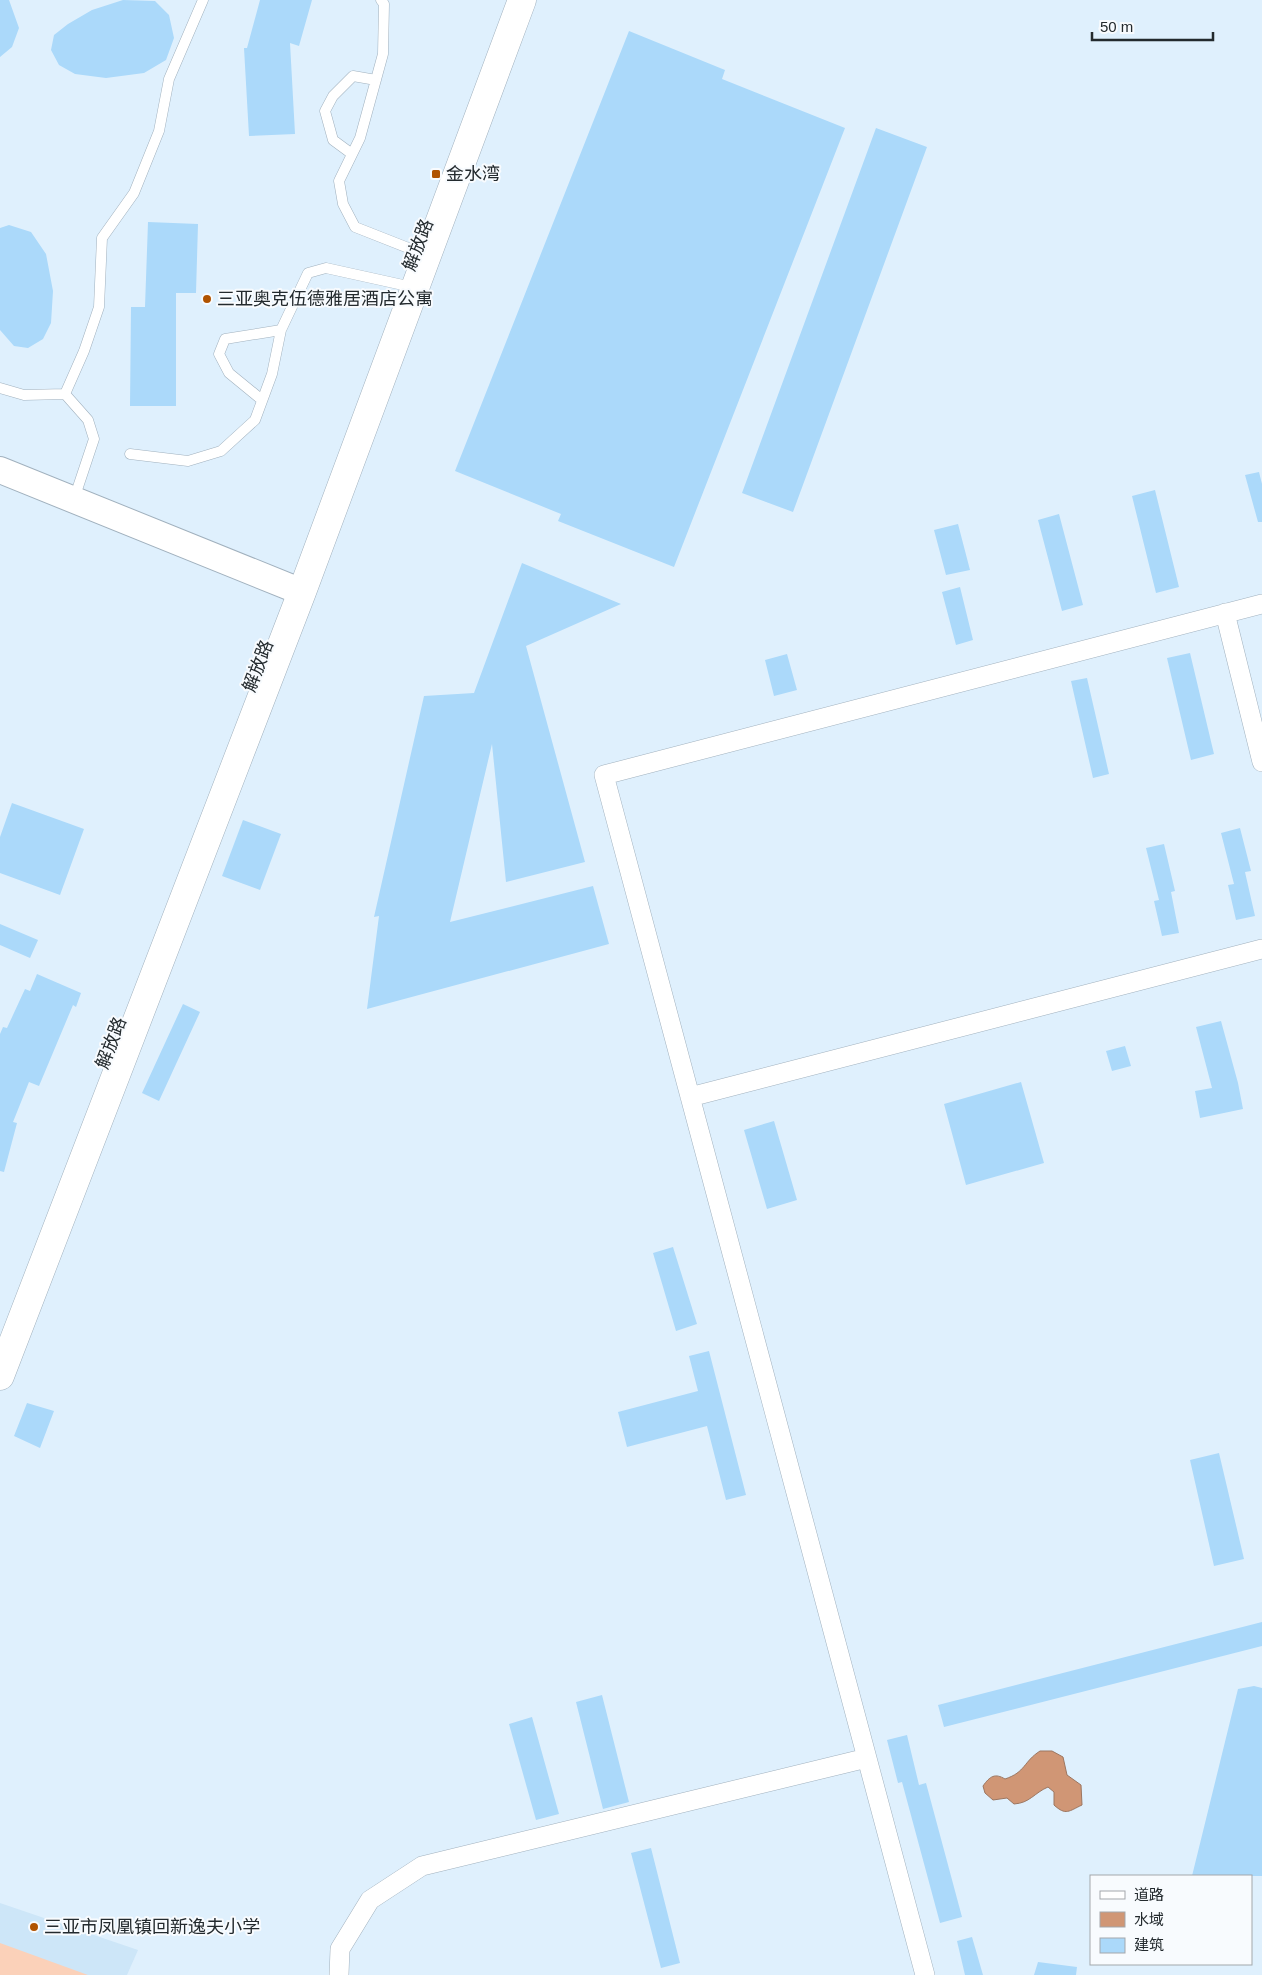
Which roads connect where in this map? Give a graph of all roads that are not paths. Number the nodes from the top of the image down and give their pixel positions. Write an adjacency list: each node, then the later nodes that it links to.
1 (202, 0): 11 (lane)
2 (381, 0): 5 (lane)
3 (510, 0): 7 (main road, 解放路)
4 (522, 0): 16 (main road)
5 (376, 80): 6 (lane); 6 (lane)
6 (352, 154): 7 (lane)
7 (416, 251): 8 (main road, 解放路)
8 (403, 285): 9 (lane); 16 (main road, 解放路)
9 (281, 330): 12 (lane); 12 (lane)
10 (0, 388): 11 (lane)
11 (65, 394): 15 (lane)
12 (262, 400): 13 (lane)
13 (130, 454)
14 (0, 470): 15 (street)
15 (74, 500): 16 (street)
16 (296, 590): 22 (main road, 解放路); 23 (main road)
17 (1262, 604): 18 (street)
18 (1226, 613): 19 (street); 21 (street)
19 (1262, 762)
20 (1262, 949): 21 (street)
21 (690, 1097): 24 (street)
22 (0, 1329)
23 (0, 1376)
24 (867, 1758): 25 (street); 26 (street)
25 (339, 1975)
26 (926, 1975)

